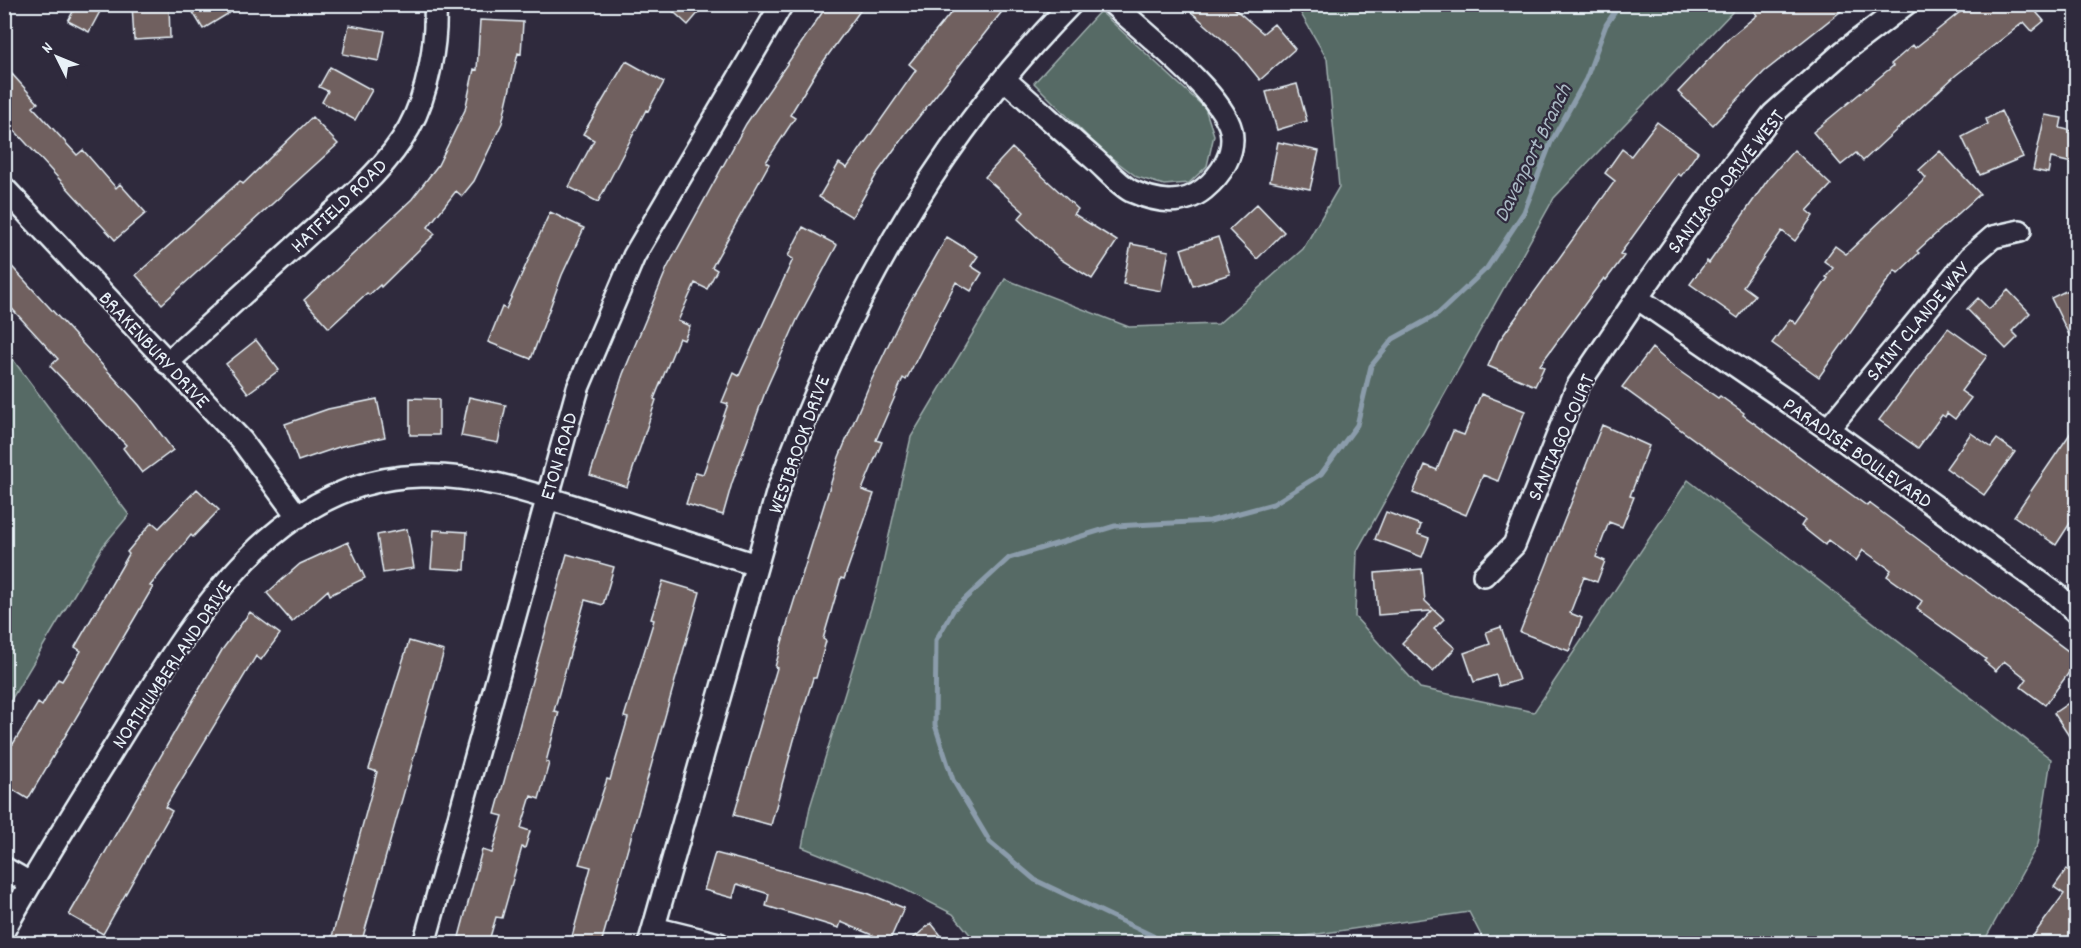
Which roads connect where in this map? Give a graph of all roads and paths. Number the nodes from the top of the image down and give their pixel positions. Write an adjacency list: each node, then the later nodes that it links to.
1 (435, 4): 10 (street, HATFIELD ROAD)
2 (782, 4): 12 (street, ETON ROAD)
3 (1071, 4): 6 (street, WESTBROOK DRIVE)
4 (1113, 4): 6 (street)
5 (1906, 4): 9 (street, SANTIAGO DRIVE WEST)
6 (1004, 79): 14 (street, WESTBROOK DRIVE)
7 (4, 188): 10 (street, BRAKENBURY DRIVE)
8 (2020, 231): 11 (street, SAINT CLANDE WAY)
9 (1636, 298): 11 (street, PARADISE BOULEVARD); 15 (street, SANTIAGO COURT)
10 (167, 363): 13 (street, BRAKENBURY DRIVE)
11 (1828, 429): 16 (street, PARADISE BOULEVARD)
12 (546, 498): 13 (street, NORTHUMBERLAND DRIVE); 14 (street, NORTHUMBERLAND DRIVE); 21 (street, ETON ROAD)
13 (298, 517): 18 (street, NORTHUMBERLAND DRIVE)
14 (756, 565): 20 (street, WESTBROOK DRIVE)
15 (1484, 574)
16 (2075, 608)
17 (4, 868): 18 (street)
18 (30, 883): 19 (street, NORTHUMBERLAND DRIVE)
19 (4, 930)
20 (651, 936): 22 (street)
21 (424, 944)
22 (719, 944)

